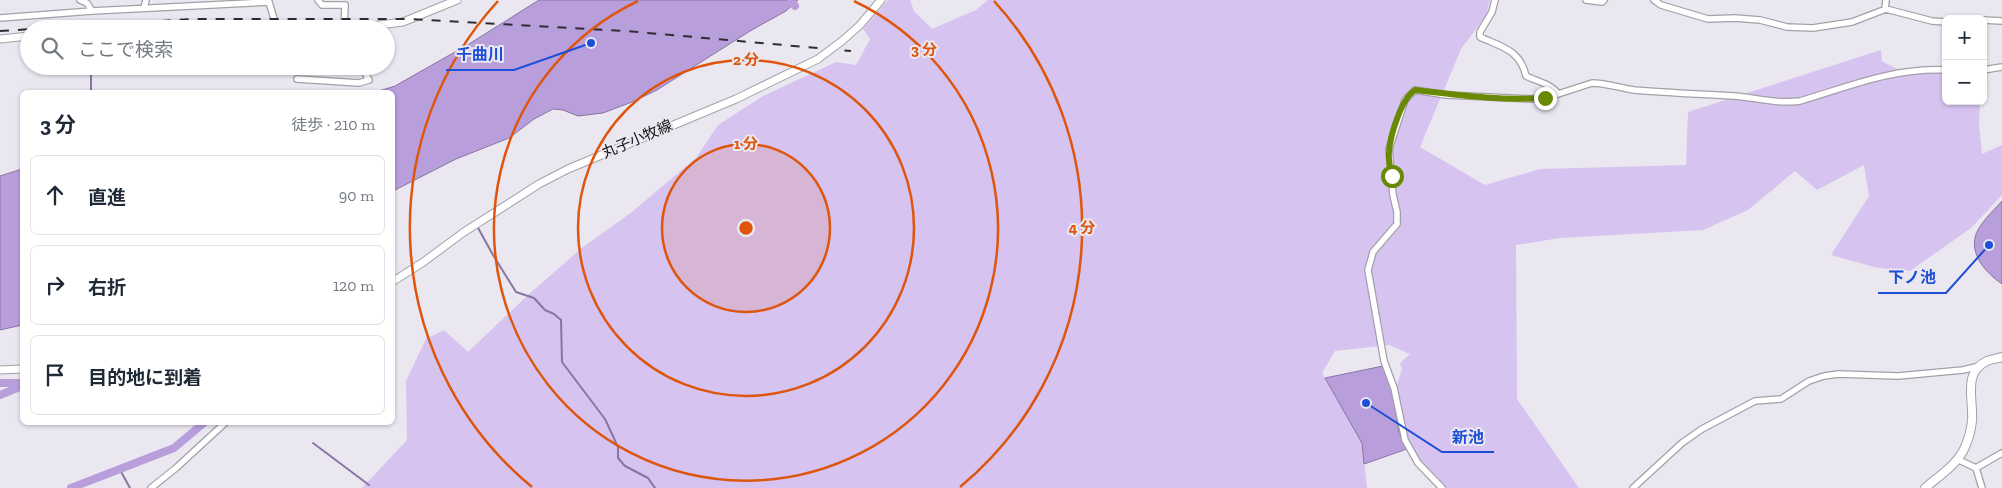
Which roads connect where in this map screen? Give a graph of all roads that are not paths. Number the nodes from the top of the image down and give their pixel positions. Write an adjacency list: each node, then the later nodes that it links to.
1 (80, 0): 13 (street)
2 (146, 0): 11 (street)
3 (318, 0): 16 (street)
4 (457, 0): 20 (street)
5 (882, 0): 29 (street, 丸子小牧線, bridge)
6 (1495, 0): 28 (street)
7 (1586, 0): 8 (street)
8 (1604, 0)
9 (1654, 0): 12 (street)
10 (1886, 0): 12 (street)
11 (144, 8): 13 (street); 15 (street)
12 (1885, 9): 19 (street)
13 (92, 11): 14 (street)
14 (0, 18)
15 (274, 20)
16 (344, 20)
17 (1987, 20): 18 (street)
18 (2002, 21)
19 (1942, 22)
20 (395, 23)
21 (20, 37): 22 (street)
22 (0, 39)
23 (2002, 67): 24 (street)
24 (1987, 69)
25 (1942, 70): 28 (street)
26 (366, 75): 27 (street)
27 (297, 79)
28 (1558, 94): 39 (street)
29 (395, 280)
30 (2002, 357): 31 (main road)
31 (1980, 366): 36 (main road); 40 (street)
32 (20, 369): 33 (street)
33 (0, 370)
34 (223, 425): 38 (street)
35 (2002, 453): 37 (street)
36 (1958, 459): 37 (street); 41 (main road)
37 (1976, 468): 42 (street)
38 (151, 488)
39 (1442, 488)
40 (1633, 488)
41 (1925, 488)
42 (1982, 488)

